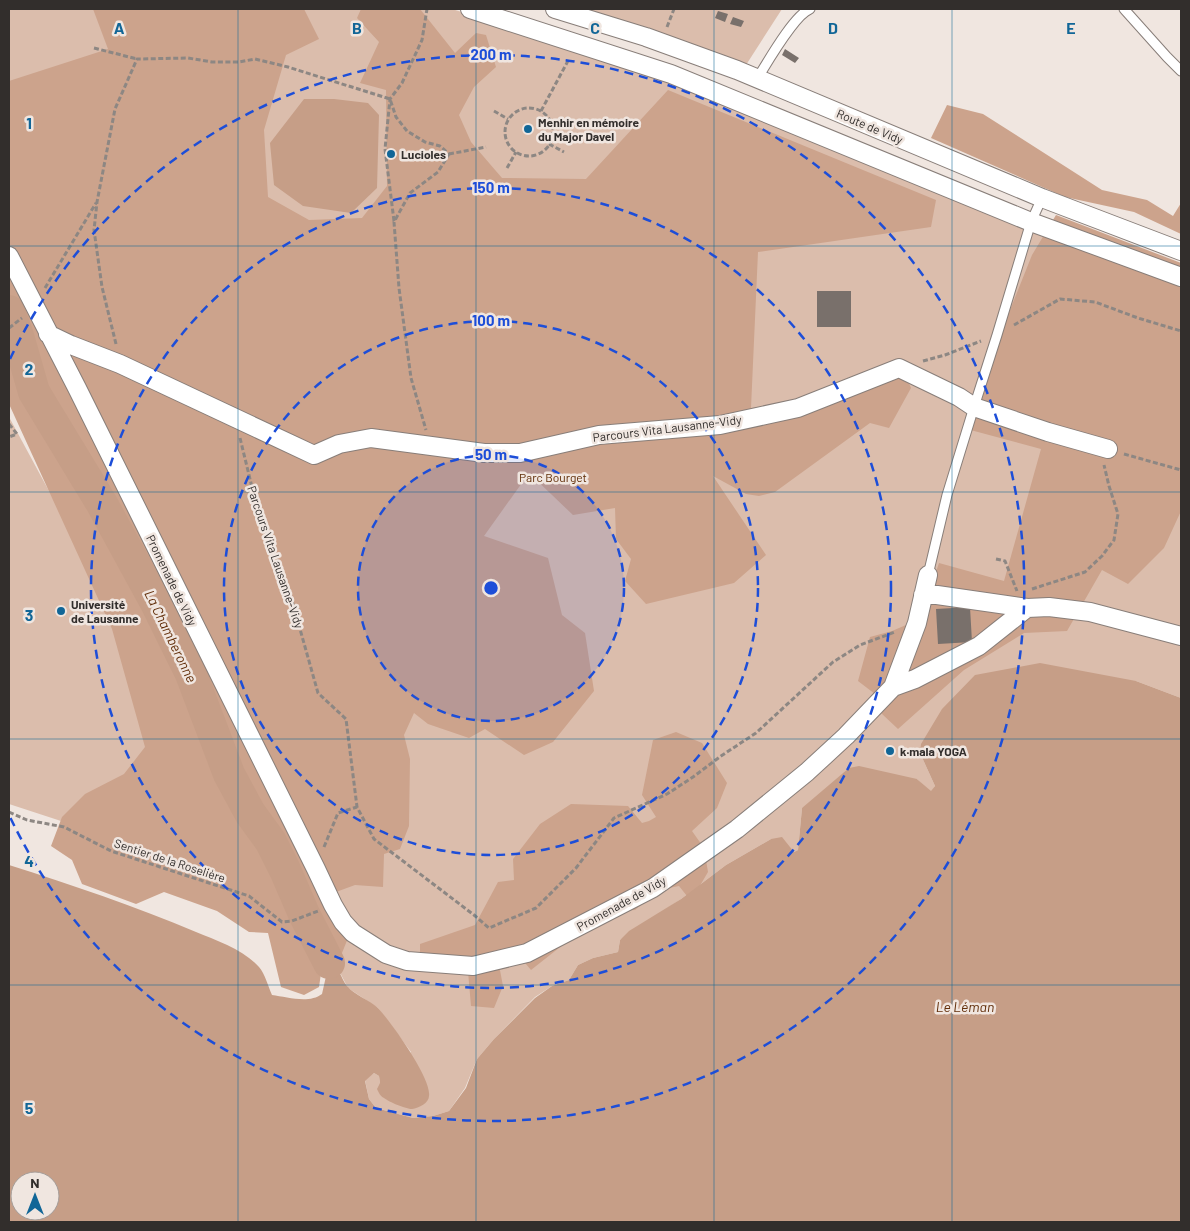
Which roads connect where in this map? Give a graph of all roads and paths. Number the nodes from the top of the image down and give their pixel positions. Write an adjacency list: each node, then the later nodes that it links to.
1 (427, 9): 11 (path)
2 (470, 9): 6 (street)
3 (555, 9): 10 (street, Route de Vidy)
4 (810, 9): 10 (lane)
5 (1124, 9): 9 (lane)
6 (578, 43): 13 (path); 24 (street)
7 (94, 48): 8 (path)
8 (136, 59): 11 (path); 22 (path)
9 (1181, 71)
10 (757, 79): 21 (street, Route de Vidy)
11 (390, 99): 19 (path); 23 (path)
12 (494, 111): 14 (path)
13 (541, 111): 14 (path); 15 (path)
14 (508, 119): 17 (path)
15 (549, 144): 17 (path); 18 (path)
16 (486, 147): 19 (path)
17 (516, 152): 20 (path)
18 (564, 152)
19 (449, 154): 23 (path)
20 (508, 168)
21 (1042, 198): 24 (lane); 25 (street, Route de Vidy)
22 (97, 202): 28 (path); 32 (path)
23 (394, 222): 38 (path)
24 (1031, 222): 27 (street); 31 (lane)
25 (1181, 251)
26 (9, 256): 28 (street, Promenade de Vidy)
27 (1181, 277)
28 (34, 308): 30 (street, Promenade de Vidy)
29 (1181, 331): 31 (path)
30 (48, 334): 32 (street, Parcours Vita Lausanne-Vidy); 51 (street, Promenade de Vidy)
31 (997, 335): 33 (path); 34 (lane)
32 (120, 364): 35 (street, Parcours Vita Lausanne-Vidy)
33 (899, 368): 34 (street); 38 (street, Parcours Vita Lausanne-Vidy)
34 (974, 407): 39 (street); 42 (lane)
35 (234, 418): 38 (street, Parcours Vita Lausanne-Vidy); 49 (path, Parcours Vita Lausanne-Vidy)
36 (9, 424): 37 (path)
37 (9, 437)
38 (430, 445)
39 (1108, 449): 40 (path); 45 (path)
40 (1181, 470)
41 (996, 558): 45 (path)
42 (928, 575): 44 (street, Promenade de Vidy)
43 (1010, 592): 45 (path)
44 (923, 595): 45 (street); 46 (street, Promenade de Vidy)
45 (1024, 597): 47 (street); 48 (street, Promenade de Vidy)
46 (917, 623): 48 (street, Promenade de Vidy); 49 (path, Parcours Vita Lausanne-Vidy)
47 (1181, 636)
48 (893, 688): 52 (street, Promenade de Vidy)
49 (357, 807): 51 (path)
50 (9, 812): 52 (path, Sentier de la Roselière)
51 (316, 869): 52 (street, Promenade de Vidy)
52 (325, 908)

